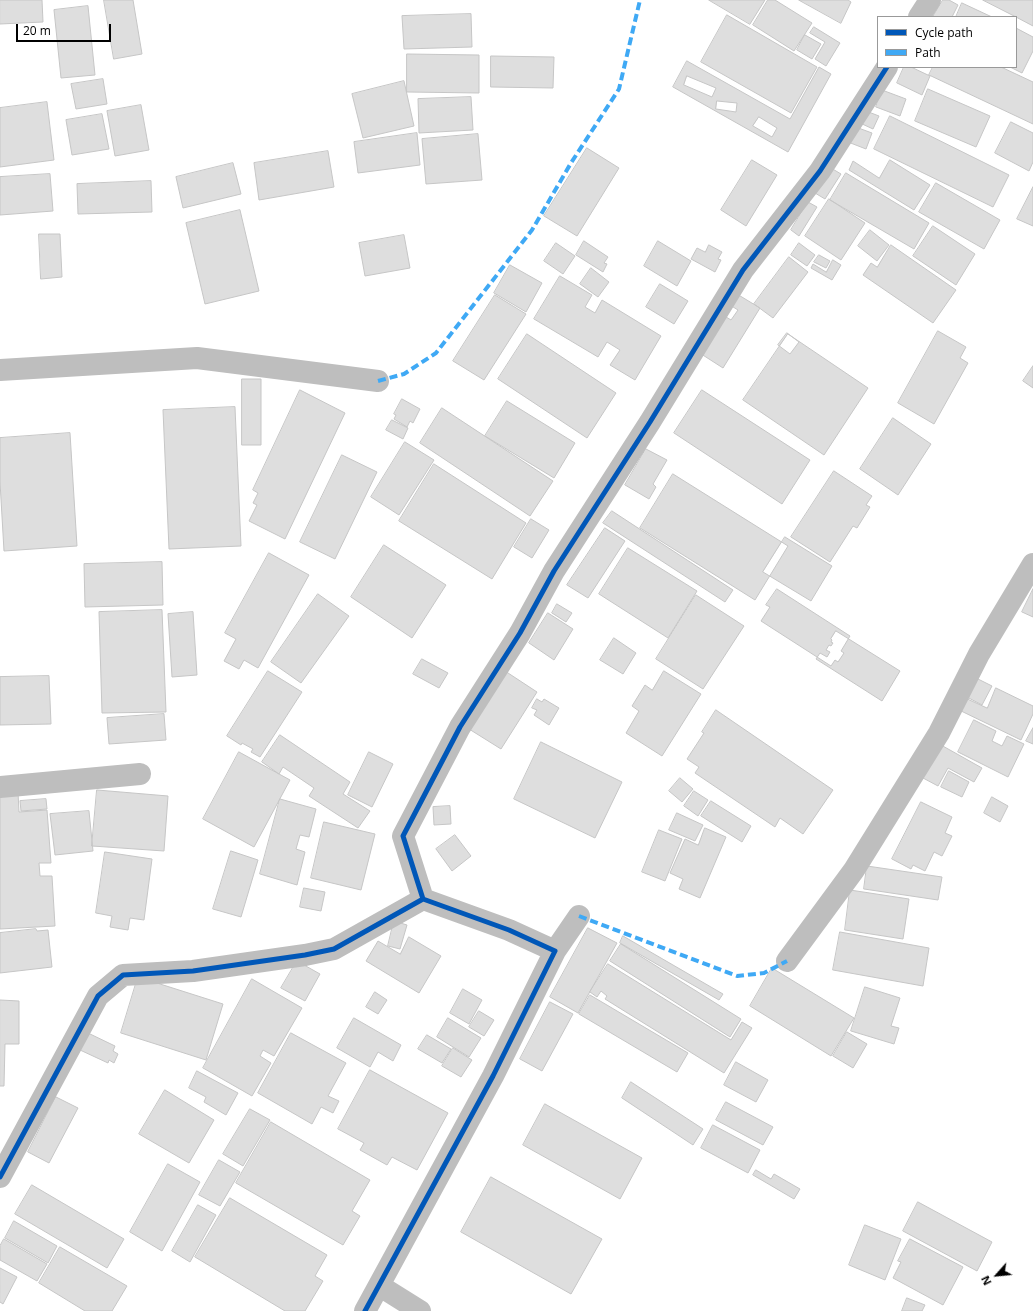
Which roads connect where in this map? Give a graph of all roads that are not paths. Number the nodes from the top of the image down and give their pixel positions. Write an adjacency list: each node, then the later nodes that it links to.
1 (930, 0): 2 (street)
2 (920, 16)
3 (886, 68): 9 (street)
4 (0, 370): 5 (street)
5 (378, 381)
6 (1033, 564): 12 (street)
7 (140, 774): 8 (street)
8 (0, 787)
9 (423, 899): 11 (street); 13 (street)
10 (579, 916): 11 (street)
11 (555, 952): 14 (street)
12 (787, 961)
13 (0, 1177)
14 (380, 1286): 15 (street); 16 (street)
15 (365, 1311)
16 (420, 1311)

